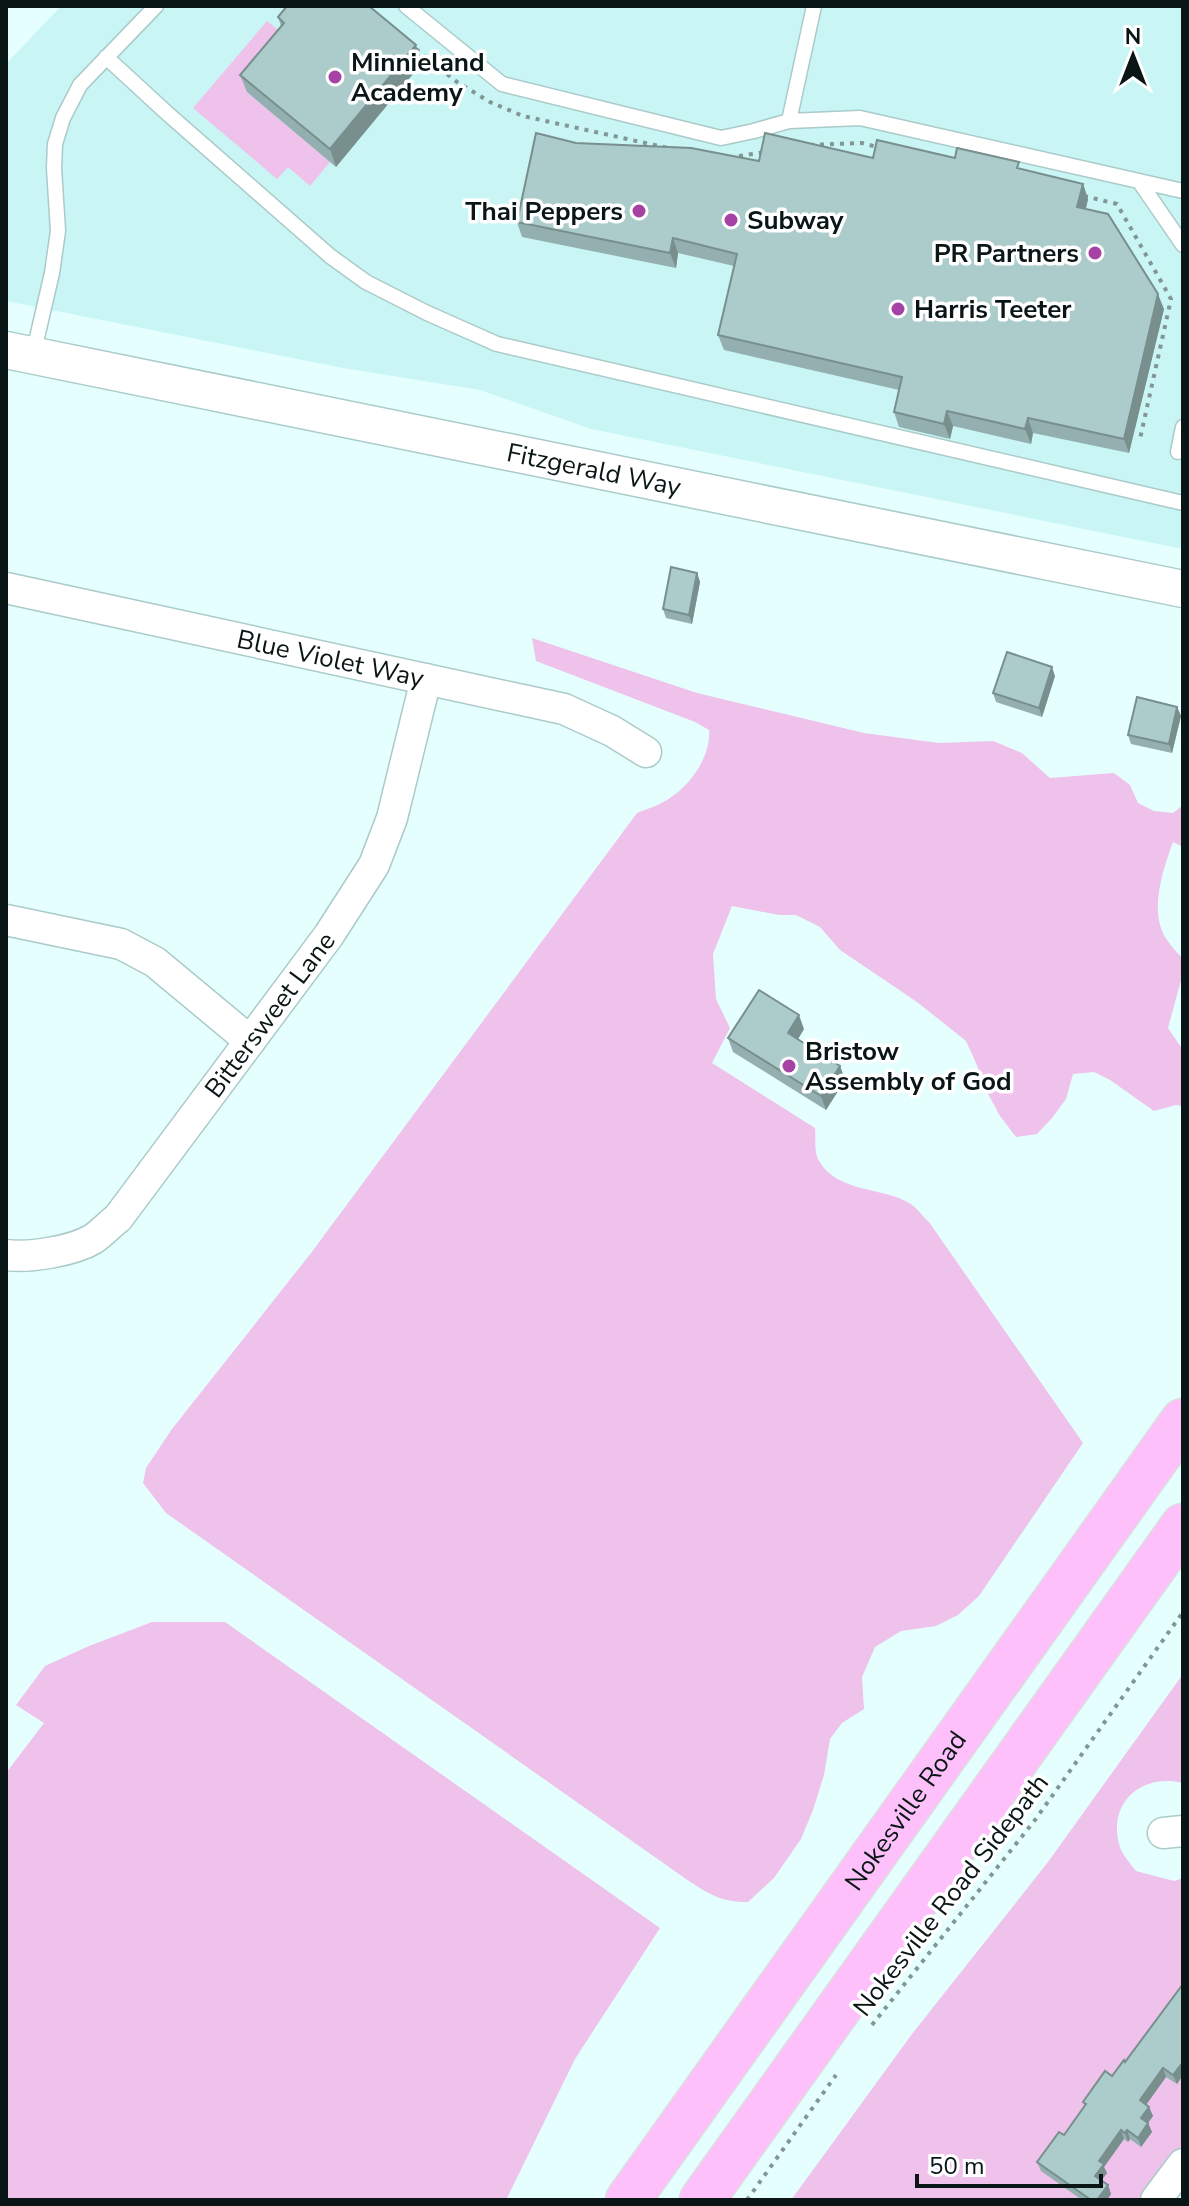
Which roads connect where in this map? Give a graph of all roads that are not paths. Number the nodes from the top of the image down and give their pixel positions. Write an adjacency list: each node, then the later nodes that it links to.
1 (156, 6): 4 (lane)
2 (406, 6): 5 (lane)
3 (814, 6): 5 (lane)
4 (106, 57): 9 (lane); 12 (lane)
5 (789, 121): 6 (lane)
6 (1139, 181): 7 (lane); 8 (lane)
7 (1183, 191)
8 (1183, 245)
9 (20, 353): 13 (street, Fitzgerald Way)
10 (1183, 427): 11 (lane)
11 (1178, 452)
12 (1183, 503)
13 (1183, 587)
14 (6, 588): 15 (street, Blue Violet Way)
15 (426, 679): 16 (street, Blue Violet Way); 18 (street, Bittersweet Lane)
16 (646, 752)
17 (6, 920): 18 (street)
18 (250, 1041): 19 (street, Bittersweet Lane)
19 (6, 1255)
20 (1183, 1421): 23 (highway, Nokesville Road)
21 (1183, 1526): 24 (highway)
22 (1183, 2164): 25 (street)
23 (628, 2200)
24 (702, 2200)
25 (1156, 2200)

